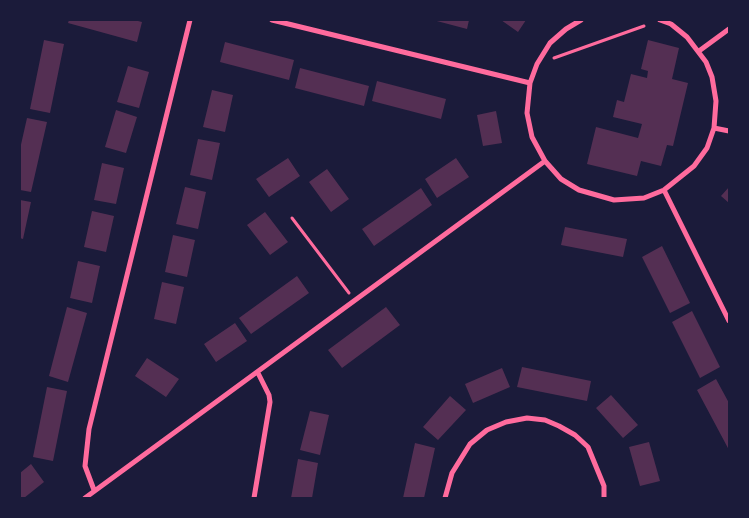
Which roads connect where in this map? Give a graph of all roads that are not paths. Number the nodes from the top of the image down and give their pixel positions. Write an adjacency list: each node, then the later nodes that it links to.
1 (190, 20): 14 (street)
2 (272, 20): 7 (street)
3 (581, 20): 7 (street)
4 (660, 20): 6 (street)
5 (729, 29): 6 (street)
6 (699, 51): 8 (street)
7 (530, 83): 10 (street)
8 (714, 128): 9 (street); 11 (street)
9 (729, 131)
10 (545, 162): 11 (street); 13 (street)
11 (664, 190): 12 (street)
12 (729, 321)
13 (258, 373): 14 (street); 16 (street)
14 (94, 490): 15 (street)
15 (85, 498)
16 (254, 498)
17 (445, 498): 18 (street)
18 (604, 498)

